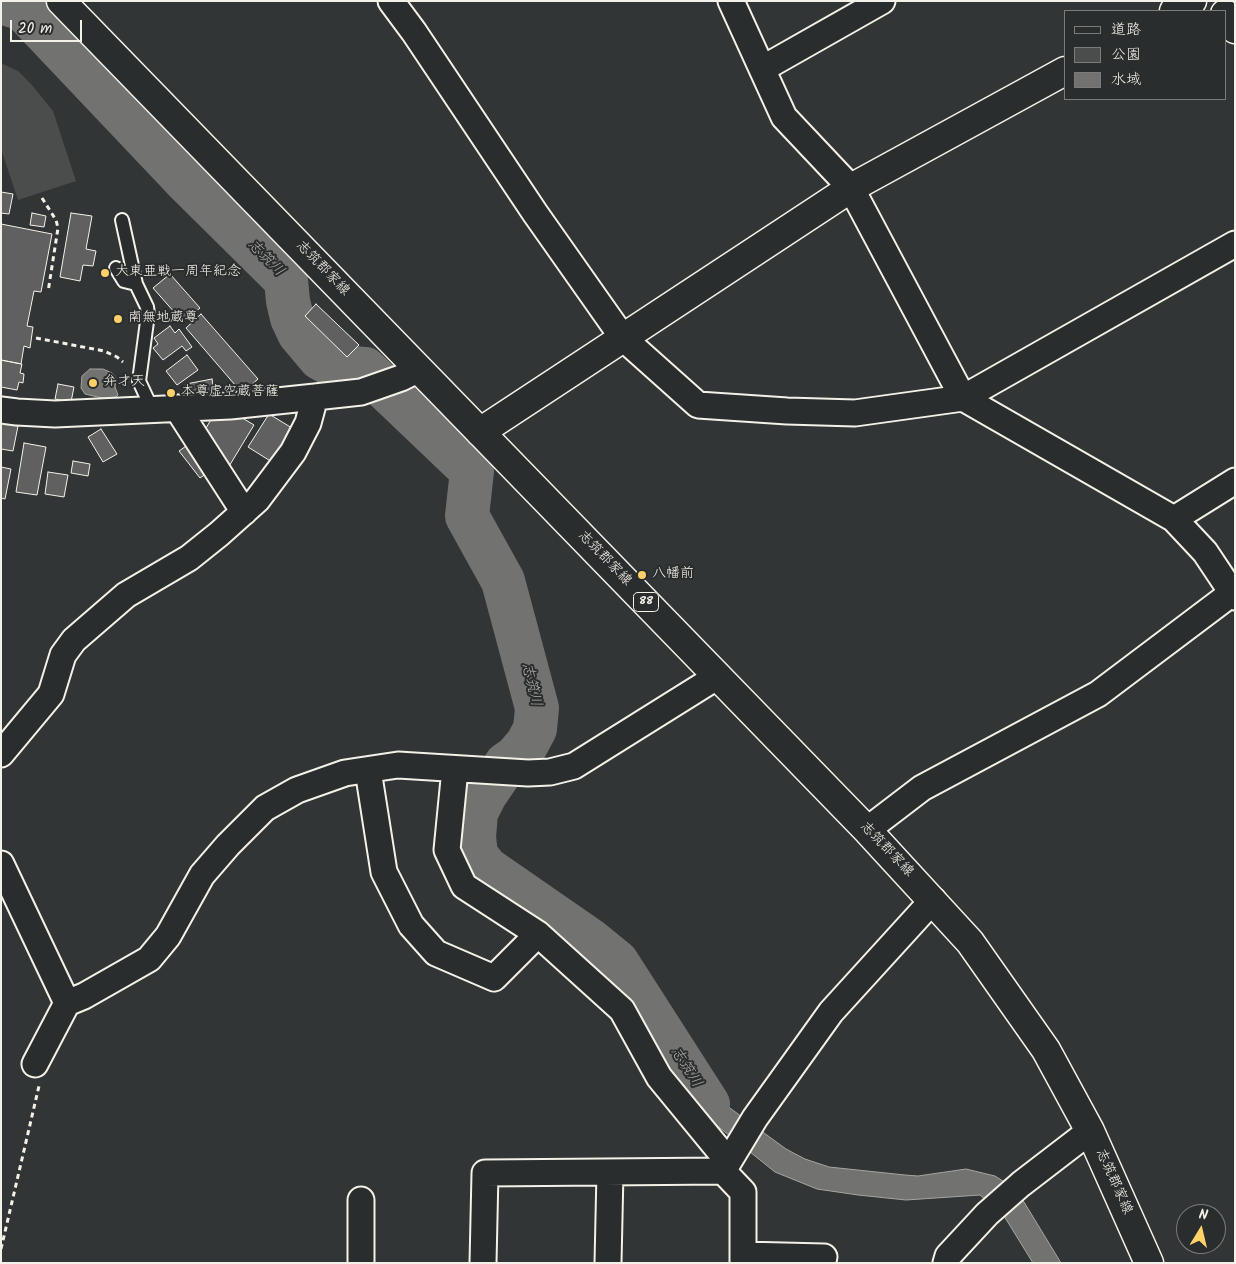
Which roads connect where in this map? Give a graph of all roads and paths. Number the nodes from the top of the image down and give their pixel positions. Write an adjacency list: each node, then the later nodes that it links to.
1 (61, 1): 20 (main road, 志筑郡家線 / 88)
2 (391, 1): 19 (street)
3 (731, 1): 9 (street)
4 (882, 1): 9 (street)
5 (1192, 1): 6 (main road)
6 (1176, 10)
7 (1226, 16): 8 (main road)
8 (1235, 29)
9 (762, 69): 11 (street)
10 (1064, 72): 11 (main road)
11 (851, 188): 19 (main road); 23 (street)
12 (42, 198): 17 (path)
13 (122, 220): 16 (lane)
14 (1235, 244): 23 (street)
15 (116, 268): 16 (lane)
16 (136, 284): 21 (lane)
17 (48, 292)
18 (36, 338): 21 (path)
19 (623, 338): 23 (street); 27 (main road)
20 (410, 374): 22 (street); 27 (main road, 志筑郡家線 / 88)
21 (139, 381): 25 (lane)
22 (315, 397): 24 (street); 29 (street)
23 (963, 398): 30 (street)
24 (177, 408): 25 (street); 29 (street)
25 (152, 409): 26 (street)
26 (1, 410)
27 (480, 432): 32 (main road, 志筑郡家線 / 88)
28 (1235, 481): 30 (street)
29 (244, 512): 33 (street)
30 (1174, 519): 31 (street)
31 (1233, 595): 36 (street)
32 (718, 676): 35 (street); 36 (main road, 志筑郡家線 / 88)
33 (1, 754)
34 (368, 770): 35 (street); 39 (street); 40 (street)
35 (467, 770): 39 (street)
36 (867, 830): 38 (main road, 志筑郡家線 / 88)
37 (1, 864): 40 (street)
38 (933, 900): 42 (main road, 志筑郡家線 / 88); 43 (street)
39 (538, 934): 43 (street)
40 (67, 1003): 41 (street)
41 (35, 1064): 46 (path)
42 (1090, 1132): 52 (street); 53 (main road, 志筑郡家線 / 88)
43 (729, 1160): 44 (street); 48 (street)
44 (610, 1172): 50 (street); 51 (street)
45 (361, 1200): 49 (street)
46 (1, 1249)
47 (824, 1257): 48 (street)
48 (743, 1259)
49 (361, 1263)
50 (483, 1263)
51 (608, 1263)
52 (946, 1263)
53 (1149, 1263)

